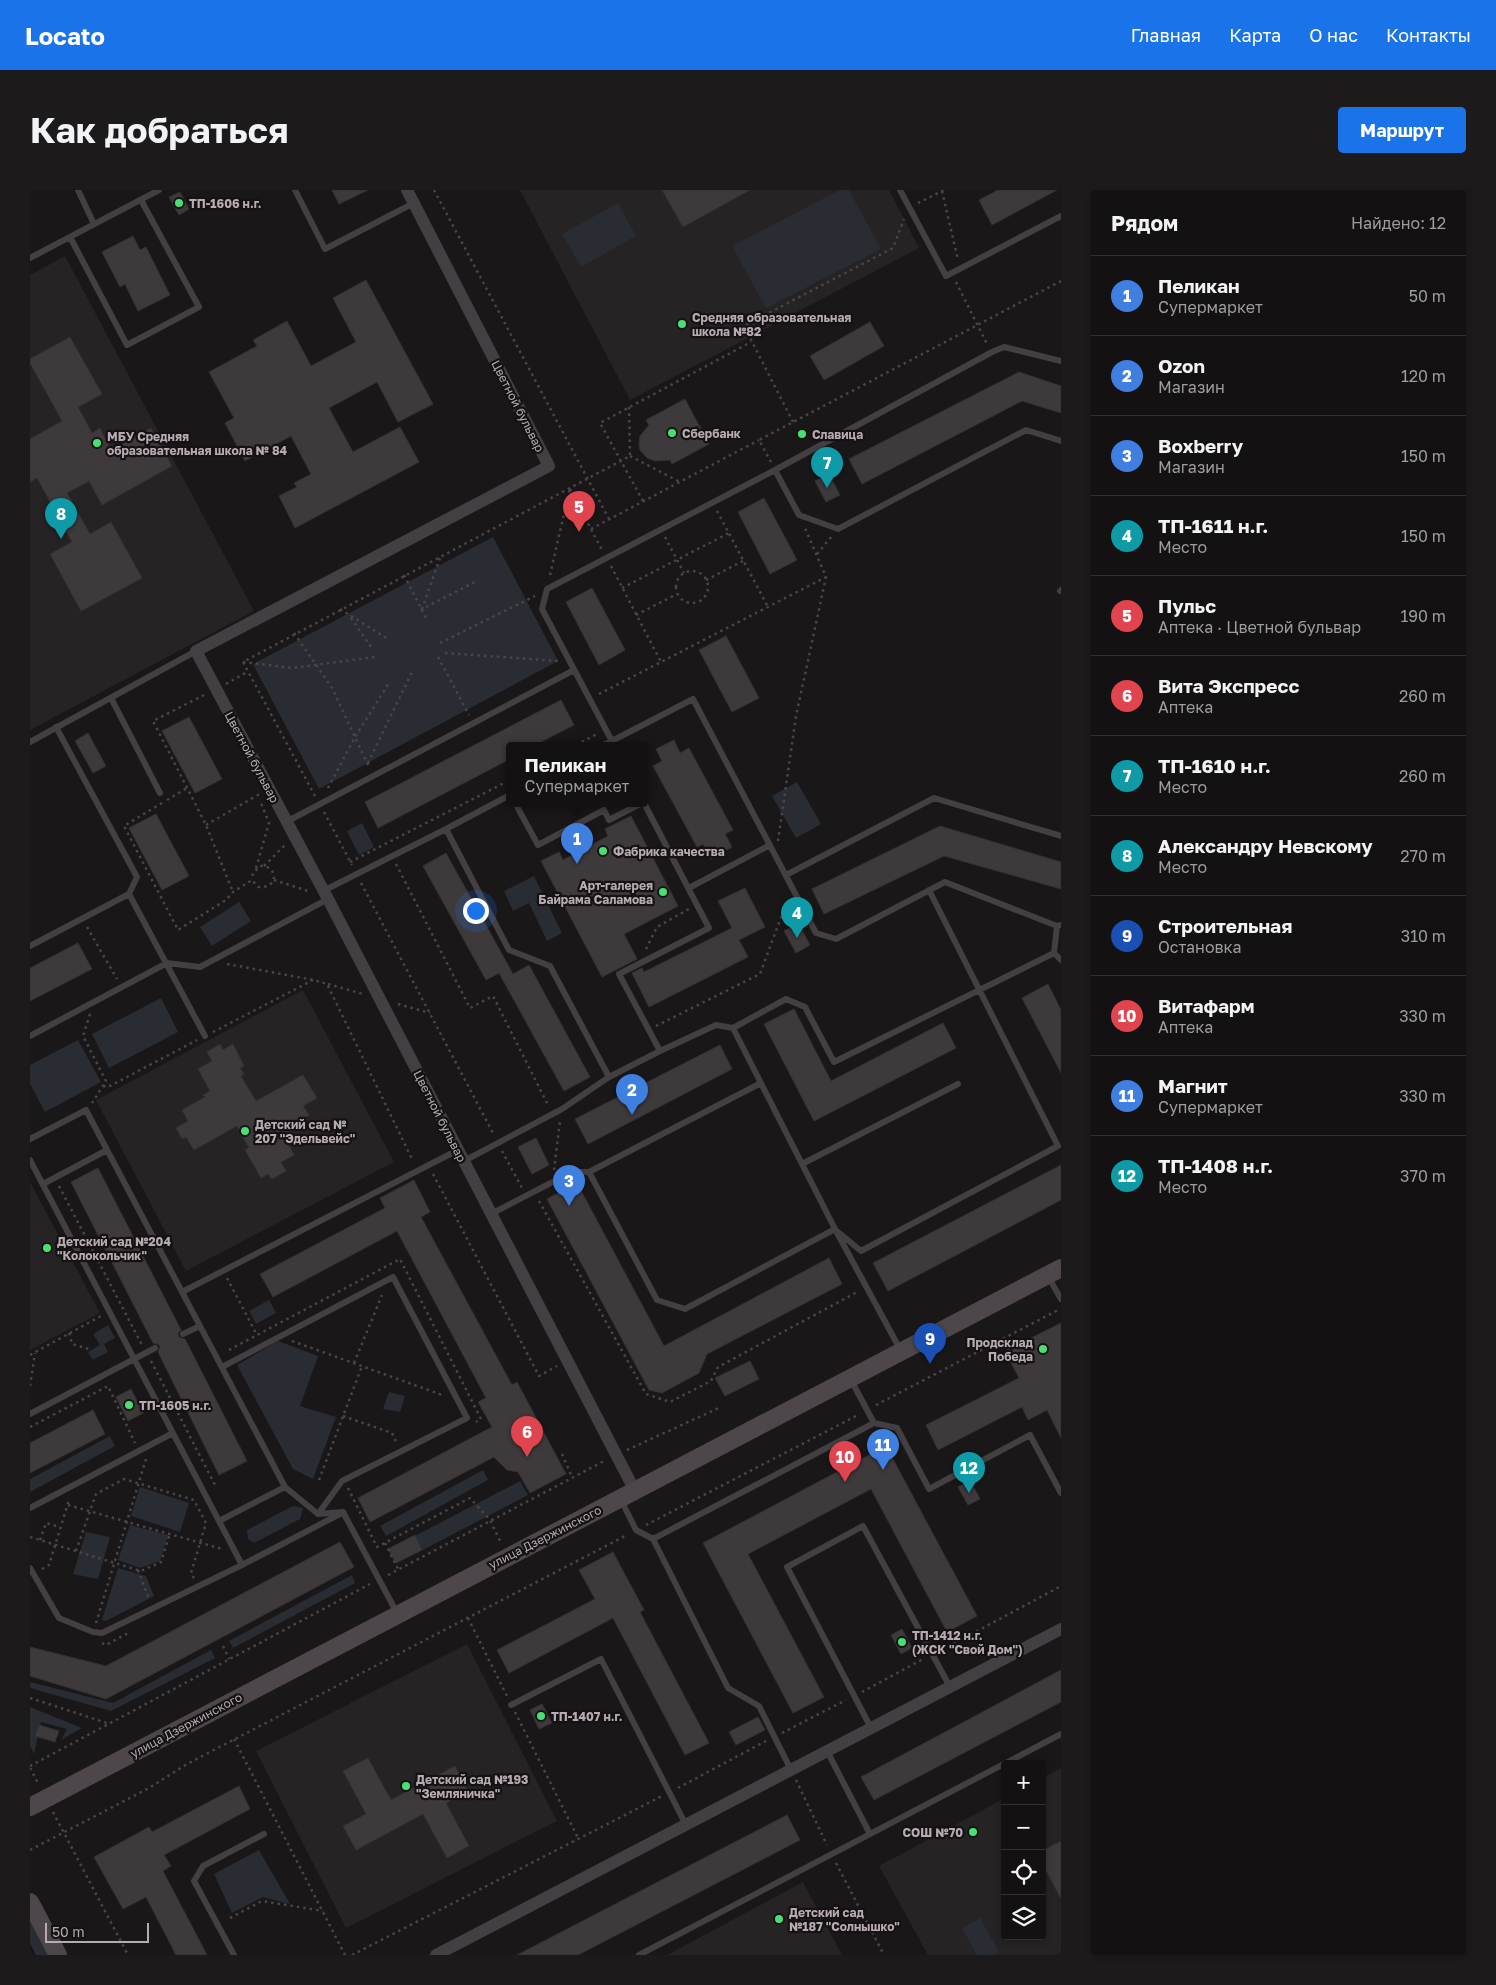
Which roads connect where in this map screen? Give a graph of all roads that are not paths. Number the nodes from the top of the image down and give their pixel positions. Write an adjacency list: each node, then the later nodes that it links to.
1 (78, 190): 9 (lane)
2 (159, 190): 6 (lane)
3 (295, 190): 7 (lane)
4 (407, 190): 7 (street, Цветной бульвар)
5 (900, 190): 8 (lane)
6 (141, 200): 9 (lane); 10 (lane)
7 (414, 203): 15 (street, Цветной бульвар)
8 (1061, 216)
9 (94, 224): 10 (lane)
10 (70, 237): 11 (lane)
11 (30, 258)
12 (1061, 360): 14 (lane)
13 (1061, 441): 14 (lane)
14 (775, 470): 16 (lane)
15 (196, 652): 17 (lane); 27 (street, Цветной бульвар)
16 (574, 670): 20 (lane); 27 (lane)
17 (111, 698): 18 (lane); 22 (lane)
18 (56, 727): 19 (lane); 35 (lane)
19 (30, 742)
20 (611, 742)
21 (614, 742): 30 (lane)
22 (160, 793)
23 (506, 798): 28 (lane)
24 (517, 807): 25 (lane)
25 (635, 807)
26 (645, 807): 32 (lane)
27 (286, 822): 34 (street, Цветной бульвар)
28 (446, 829): 34 (lane); 46 (lane)
29 (1061, 836): 31 (lane)
30 (770, 845): 31 (lane); 32 (lane)
31 (786, 875): 33 (lane)
32 (689, 888): 45 (lane)
33 (929, 890): 36 (lane); 41 (lane)
34 (324, 892): 40 (lane); 51 (street, Цветной бульвар)
35 (129, 894): 37 (lane); 40 (lane)
36 (1059, 925): 38 (lane)
37 (30, 946)
38 (1054, 953): 39 (lane); 41 (lane)
39 (1061, 960)
40 (167, 963): 43 (lane); 44 (lane)
41 (979, 989): 42 (lane); 57 (lane)
42 (733, 1028): 45 (lane); 47 (lane)
43 (30, 1036)
44 (205, 1036)
45 (660, 1051): 46 (lane)
46 (609, 1077): 51 (lane)
47 (761, 1083): 53 (lane); 54 (lane)
48 (958, 1084): 53 (lane)
49 (30, 1139): 50 (lane)
50 (107, 1150): 55 (lane); 59 (lane)
51 (461, 1156): 56 (street, Цветной бульвар); 59 (lane)
52 (30, 1160): 55 (lane)
53 (802, 1164): 57 (lane)
54 (589, 1172): 56 (lane); 57 (lane)
55 (43, 1184): 65 (lane)
56 (491, 1214): 73 (street, Цветной бульвар)
57 (835, 1229): 64 (lane)
58 (1054, 1272): 60 (lane); 64 (main road, улица Дзержинского)
59 (182, 1292): 61 (lane)
60 (1061, 1299)
61 (200, 1326): 62 (lane); 66 (lane)
62 (183, 1334)
63 (155, 1348): 65 (lane)
64 (901, 1352): 67 (main road, улица Дзержинского)
65 (134, 1359): 68 (lane); 70 (lane)
66 (222, 1367): 71 (lane); 76 (lane)
67 (850, 1378): 69 (lane); 73 (main road, улица Дзержинского)
68 (30, 1414)
69 (874, 1423): 72 (lane); 78 (lane)
70 (173, 1432): 74 (lane); 77 (lane)
71 (285, 1487): 76 (lane); 77 (lane)
72 (1061, 1493)
73 (628, 1495): 78 (lane); 81 (main road, улица Дзержинского)
74 (30, 1508)
75 (343, 1512): 76 (lane); 79 (lane); 81 (lane)
76 (318, 1514)
77 (219, 1521): 79 (lane)
78 (653, 1539): 88 (lane)
79 (242, 1565): 80 (lane)
80 (30, 1568)
81 (398, 1614): 89 (main road, улица Дзержинского)
82 (1061, 1629): 83 (street)
83 (950, 1687): 85 (street); 85 (lane)
84 (511, 1705): 90 (lane)
85 (871, 1728): 87 (street)
86 (1061, 1734): 92 (lane)
87 (827, 1751): 88 (street); 92 (lane)
88 (791, 1770): 90 (street)
89 (30, 1807)
90 (686, 1825): 96 (street)
91 (264, 1834): 95 (lane)
92 (870, 1834): 97 (lane)
93 (30, 1902): 94 (main road)
94 (58, 1955)
95 (234, 1955)
96 (436, 1955)
97 (639, 1955)

